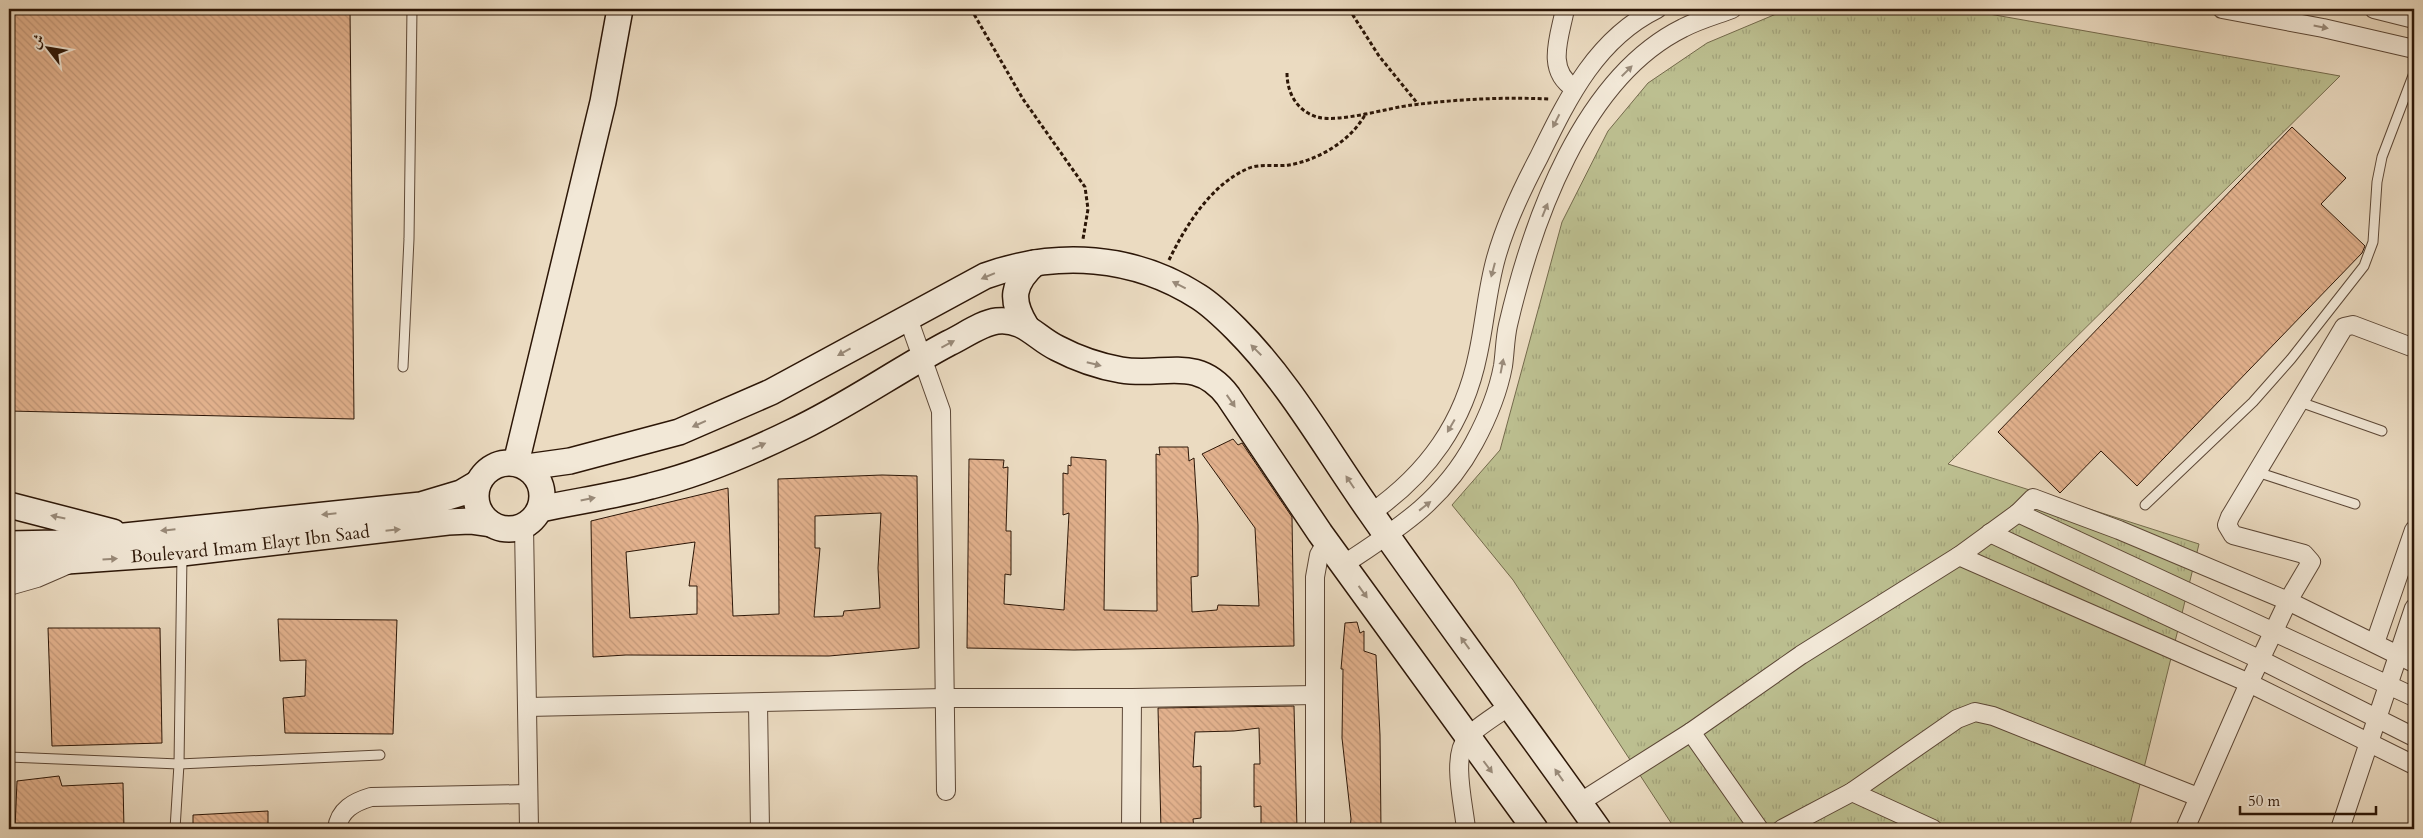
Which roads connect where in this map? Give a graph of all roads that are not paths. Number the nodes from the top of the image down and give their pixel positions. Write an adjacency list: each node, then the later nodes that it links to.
1 (412, 9): 17 (lane)
2 (620, 9): 20 (street)
3 (1565, 9): 11 (street)
4 (1657, 9): 11 (street)
5 (1732, 9): 33 (street, one-way to 5)
6 (2222, 9): 9 (street, one-way to 9)
7 (2375, 9): 8 (street)
8 (2414, 19)
9 (2414, 49)
10 (2414, 72): 24 (lane)
11 (1571, 94): 27 (street, one-way to 27)
12 (1034, 263): 13 (street, one-way to 13); 14 (street); 27 (street, one-way to 12)
13 (908, 318): 16 (street); 20 (street, one-way to 20)
14 (1026, 326): 16 (street, one-way to 14); 34 (street, one-way to 34)
15 (2414, 348): 18 (street)
16 (923, 357): 28 (street, one-way to 16); 53 (street)
17 (403, 368)
18 (2300, 402): 19 (lane); 21 (street)
19 (2382, 431)
20 (522, 465): 22 (street); 28 (street)
21 (2257, 472): 23 (lane); 42 (street)
22 (478, 483): 29 (street); 32 (street, Boulevard Imam Elayt Ibn Saad, one-way to 32)
23 (2355, 504)
24 (2145, 505)
25 (9, 506): 32 (street, one-way to 25)
26 (2018, 512): 31 (street); 42 (street); 44 (street)
27 (1371, 513): 33 (street)
28 (532, 517): 29 (street); 57 (street)
29 (491, 524): 36 (street, Boulevard Imam Elayt Ibn Saad, one-way to 29)
30 (2414, 530): 45 (street)
31 (1990, 533): 37 (street); 47 (street)
32 (122, 535): 35 (street, Boulevard Imam Elayt Ibn Saad)
33 (1387, 536): 40 (street); 56 (street, one-way to 33)
34 (1327, 541): 40 (street); 51 (street)
35 (9, 544)
36 (182, 554): 38 (street, Boulevard Imam Elayt Ibn Saad, one-way to 36); 65 (lane)
37 (1959, 556): 49 (street); 59 (street)
38 (74, 561): 39 (street, Boulevard Imam Elayt Ibn Saad); 41 (street)
39 (9, 564)
40 (1343, 565): 61 (street, one-way to 61)
41 (9, 586)
42 (2288, 601): 44 (street); 45 (street)
43 (2414, 608): 46 (street)
44 (2273, 632): 47 (street); 50 (street)
45 (2375, 643): 46 (street)
46 (2397, 654): 48 (street); 50 (street)
47 (2261, 660): 49 (street); 58 (street)
48 (2414, 663)
49 (2249, 683): 62 (street); 70 (street)
50 (2387, 684): 52 (street); 58 (street)
51 (1315, 695): 54 (street); 77 (street)
52 (2414, 697)
53 (945, 698): 54 (street); 55 (street); 67 (street)
54 (1132, 698): 76 (street)
55 (758, 704): 57 (street); 75 (street)
56 (1510, 705): 61 (street); 71 (street, one-way to 56)
57 (527, 707): 69 (street)
58 (2376, 718): 60 (street); 62 (street)
59 (1691, 732): 71 (street); 81 (street)
60 (2414, 737)
61 (1467, 738): 78 (street); 79 (street, one-way to 79)
62 (2368, 742): 66 (street); 85 (street)
63 (380, 755): 65 (lane)
64 (9, 757): 65 (lane)
65 (179, 764): 72 (lane)
66 (2414, 765)
67 (946, 791)
68 (1852, 792): 70 (street); 82 (street); 83 (street)
69 (528, 794): 73 (street); 74 (street)
70 (2198, 797): 84 (street)
71 (1579, 803): 80 (street)
72 (175, 829)
73 (337, 829)
74 (529, 829)
75 (760, 829)
76 (1131, 829)
77 (1315, 829)
78 (1466, 829)
79 (1535, 829)
80 (1598, 829)
81 (1759, 829)
82 (1782, 829)
83 (1933, 829)
84 (2185, 829)
85 (2340, 829)

